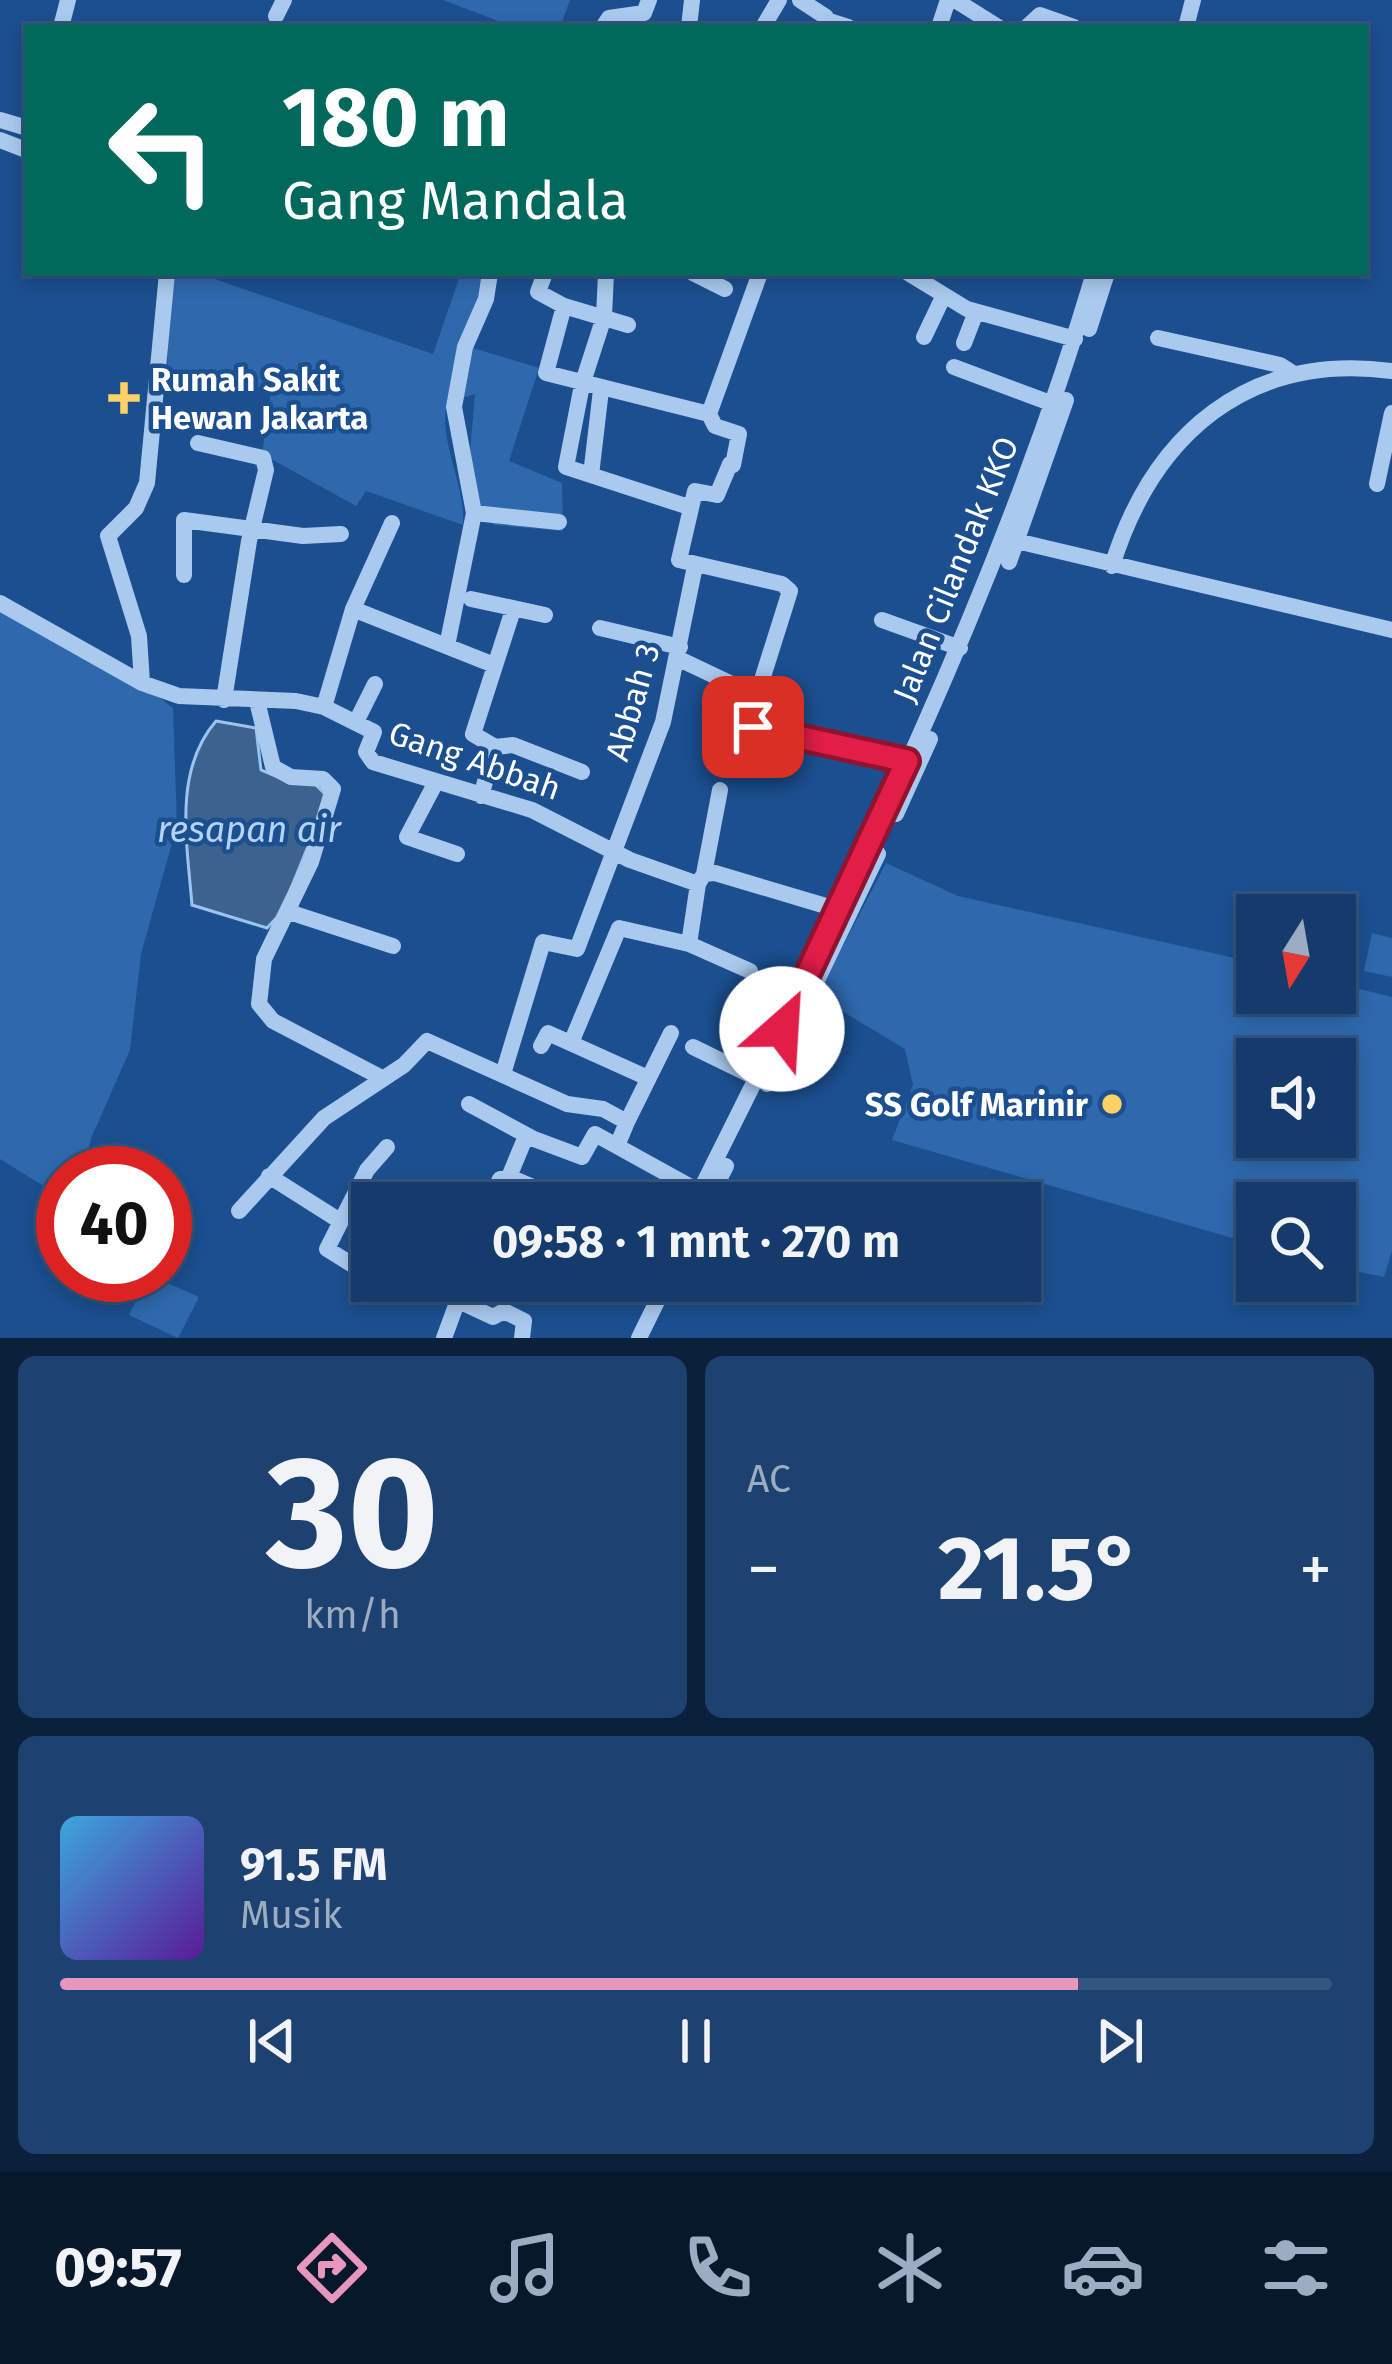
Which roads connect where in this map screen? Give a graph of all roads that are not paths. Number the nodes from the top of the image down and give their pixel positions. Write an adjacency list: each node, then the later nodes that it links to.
1 (649, 0): 6 (street)
2 (800, 0): 5 (street)
3 (952, 0): 7 (street)
4 (1037, 14): 8 (street)
5 (830, 16)
6 (605, 24)
7 (993, 24)
8 (1066, 24)
9 (167, 276): 61 (street)
10 (490, 276): 40 (street)
11 (544, 276): 20 (street)
12 (606, 276): 22 (street)
13 (699, 276): 18 (street)
14 (759, 276): 35 (street)
15 (913, 276): 19 (street)
16 (1093, 276): 26 (street, Jalan Cilandak KKO)
17 (1106, 276): 45 (street, Jalan Cilandak KKO)
18 (724, 289)
19 (944, 295): 21 (street); 24 (street)
20 (564, 307): 22 (street); 31 (street)
21 (976, 312): 26 (street); 27 (street)
22 (604, 317): 23 (street); 31 (street)
23 (628, 325)
24 (924, 338)
25 (1158, 338): 30 (street)
26 (1075, 339): 33 (street, Jalan Cilandak KKO)
27 (964, 344)
28 (954, 367): 33 (street)
29 (1392, 371): 30 (street)
30 (1294, 374): 47 (street)
31 (582, 385): 32 (street); 37 (street)
32 (601, 390): 35 (street); 37 (street)
33 (1053, 404): 45 (street, Jalan Cilandak KKO)
34 (1392, 413): 38 (street)
35 (709, 415): 39 (street)
36 (198, 443): 43 (street)
37 (591, 476): 39 (street)
38 (1377, 484)
39 (689, 507): 46 (street, Abbah 3)
40 (474, 513): 41 (street); 49 (street)
41 (559, 522)
42 (392, 523): 51 (street)
43 (251, 528): 44 (street); 48 (street); 64 (street)
44 (341, 534)
45 (1012, 540): 47 (street); 58 (street, Jalan Cilandak KKO); 74 (street, Jalan Cilandak KKO)
46 (695, 566): 59 (street, Abbah 3); 63 (street)
47 (1112, 566): 56 (street)
48 (184, 575)
49 (463, 597): 52 (street); 57 (street)
50 (0, 602): 61 (street, Gang Abbah)
51 (353, 609): 57 (street); 66 (street)
52 (513, 610): 53 (street); 60 (street)
53 (545, 615)
54 (882, 620): 58 (street)
55 (600, 628): 59 (street)
56 (1392, 630)
57 (447, 646): 60 (street)
58 (961, 648): 69 (street, Jalan Cilandak KKO)
59 (679, 652): 63 (street); 75 (street, Abbah 3)
60 (494, 665): 68 (street)
61 (142, 683): 64 (street, Gang Abbah)
62 (375, 684): 67 (street)
63 (757, 696): 69 (street)
64 (224, 700): 65 (street, Gang Abbah)
65 (257, 701): 66 (street, Gang Abbah); 78 (street)
66 (324, 707): 67 (street, Gang Abbah)
67 (356, 722): 71 (street, Gang Abbah)
68 (494, 747): 70 (street); 73 (street)
69 (907, 761): 74 (street, Jalan Cilandak KKO)
70 (582, 772)
71 (436, 782): 73 (street, Gang Abbah); 76 (street)
72 (720, 790): 77 (street)
73 (481, 796): 75 (street, Gang Abbah)
74 (892, 810): 79 (street, Jalan Cilandak KKO)
75 (610, 850): 77 (street, Gang Abbah); 87 (street, Abbah 3)
76 (457, 854)
77 (701, 879): 79 (street, Gang Abbah); 80 (street)
78 (290, 912): 81 (street); 88 (street)
79 (846, 912): 90 (street, Jalan Cilandak KKO)
80 (689, 944): 82 (street); 84 (street)
81 (393, 946)
82 (750, 971)
83 (670, 1033): 89 (street)
84 (572, 1042): 85 (street); 89 (street)
85 (541, 1046)
86 (693, 1047): 90 (street)
87 (503, 1074): 88 (street); 92 (street)
88 (382, 1078): 96 (street)
89 (648, 1078): 92 (street)
90 (763, 1081): 101 (street, Jalan Cilandak KKO)
91 (470, 1104): 93 (street)
92 (627, 1122): 94 (street)
93 (533, 1138): 94 (street); 97 (street)
94 (617, 1146): 100 (street)
95 (386, 1147): 103 (street)
96 (269, 1176): 102 (street); 103 (street)
97 (509, 1177): 98 (street); 99 (street)
98 (498, 1182)
99 (521, 1182)
100 (673, 1182)
101 (709, 1182)
102 (239, 1211)
103 (340, 1222): 104 (street)
104 (351, 1264)
105 (449, 1302): 109 (street)
106 (468, 1302): 110 (street)
107 (645, 1302): 111 (street)
108 (657, 1302): 112 (street)
109 (444, 1338)
110 (522, 1338)
111 (627, 1338)
112 (639, 1338)

